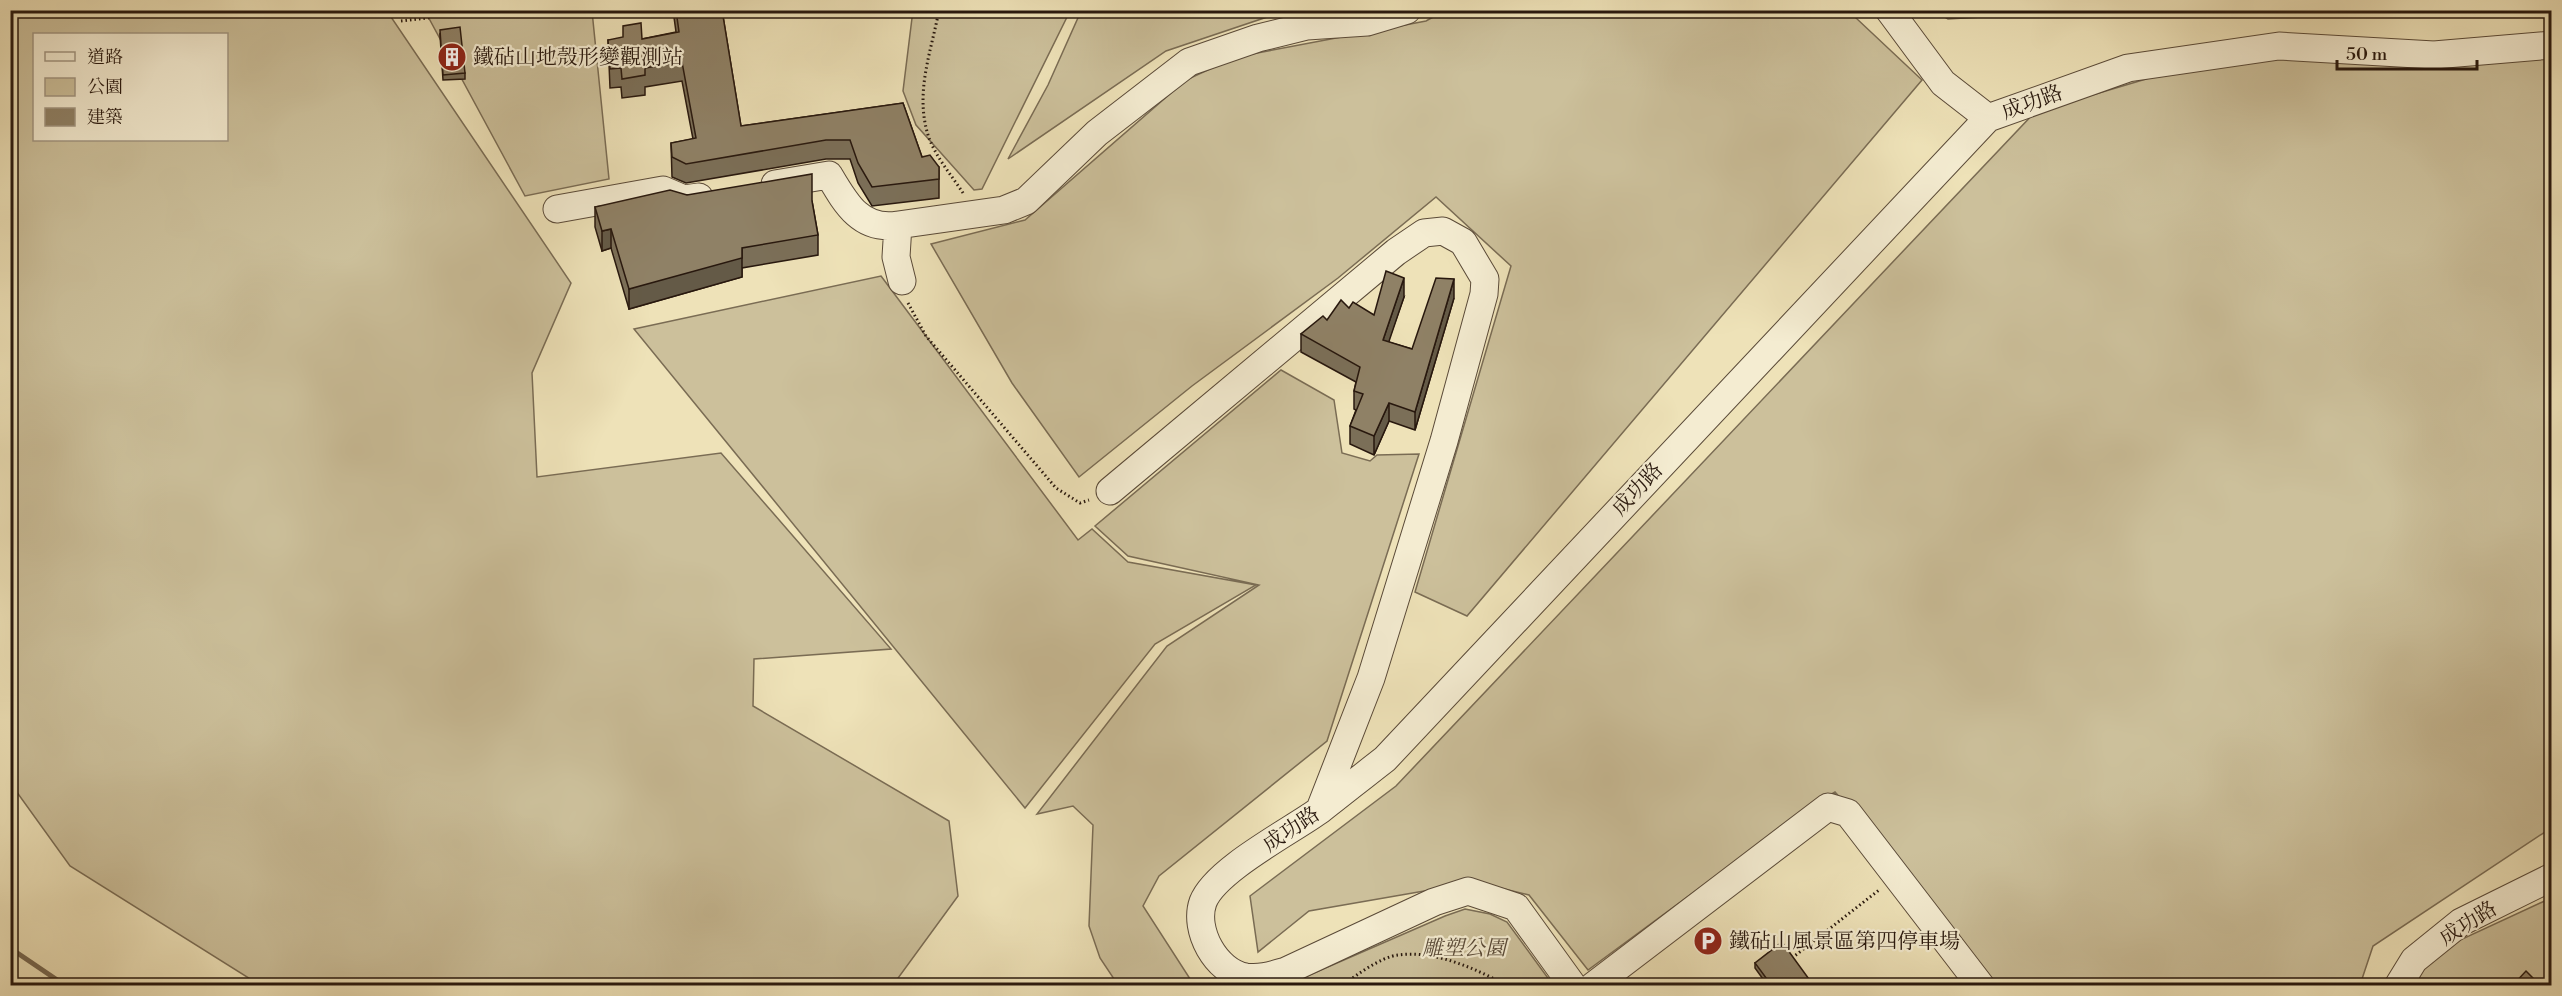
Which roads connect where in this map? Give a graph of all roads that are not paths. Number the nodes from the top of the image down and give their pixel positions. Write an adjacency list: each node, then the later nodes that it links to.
1 (1407, 10): 6 (street)
2 (1889, 10): 4 (street)
3 (2552, 45): 4 (street, 成功路)
4 (1988, 118): 9 (street, 成功路)
5 (556, 209): 6 (street)
6 (898, 225): 7 (street)
7 (902, 281)
8 (1110, 491): 9 (street)
9 (1320, 810): 11 (street, 成功路)
10 (2552, 877): 14 (street, 成功路)
11 (1574, 986)
12 (1593, 986): 13 (street)
13 (1981, 986)
14 (2398, 986)

